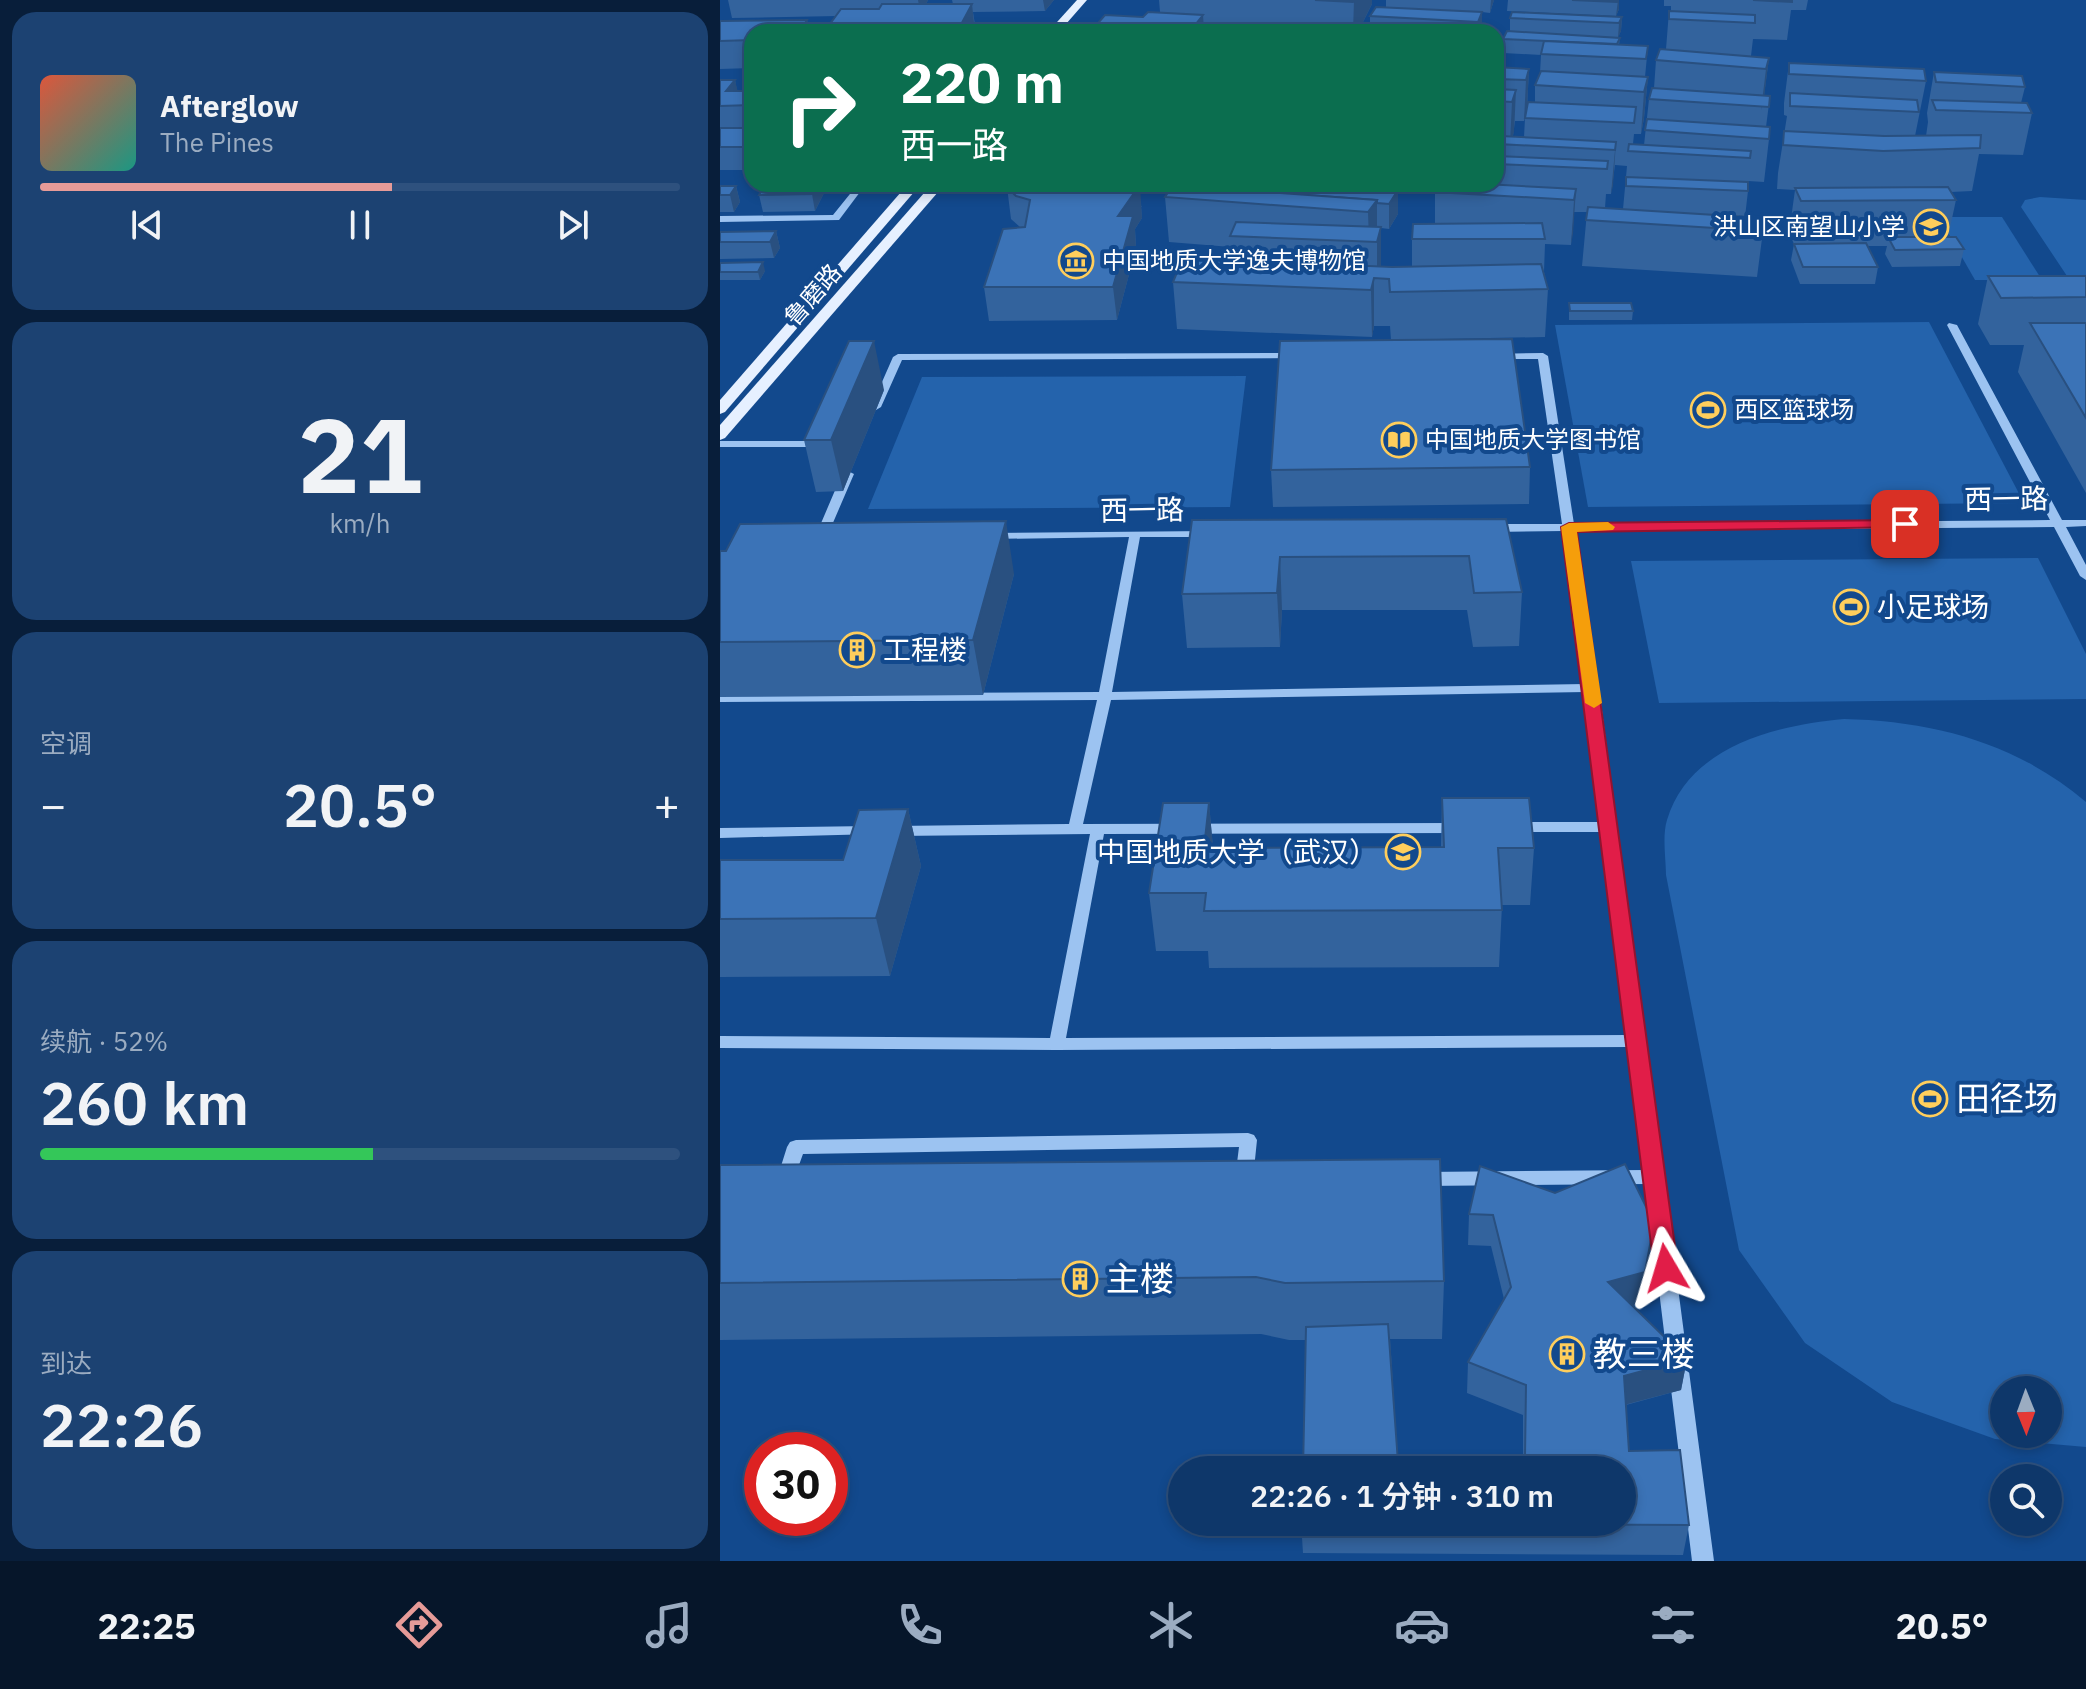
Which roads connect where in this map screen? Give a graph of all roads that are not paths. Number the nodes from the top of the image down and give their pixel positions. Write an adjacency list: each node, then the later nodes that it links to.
1 (1082, 0): 3 (main road)
2 (1095, 0): 4 (main road)
3 (1060, 24)
4 (1075, 24)
5 (856, 192): 8 (street)
6 (908, 192): 12 (main road, 鲁磨路)
7 (932, 192): 14 (main road, 鲁磨路)
8 (720, 219)
9 (1952, 325): 18 (street)
10 (1312, 356): 13 (street)
11 (1482, 356): 20 (street)
12 (720, 409)
13 (873, 415)
14 (720, 435)
15 (720, 444): 16 (street)
16 (830, 444)
17 (855, 457): 23 (street)
18 (2057, 523): 19 (street, 西一路); 20 (street, 西一路); 26 (street)
19 (2086, 523)
20 (1569, 527): 21 (street, 西一路); 27 (street)
21 (1474, 529)
22 (1224, 533): 25 (street, 西一路)
23 (838, 535)
24 (978, 535): 25 (street, 西一路)
25 (1135, 535): 28 (street)
26 (2086, 576)
27 (1592, 688): 28 (street); 31 (street)
28 (1105, 696): 29 (street); 33 (street)
29 (720, 698)
30 (1498, 827): 31 (street)
31 (1610, 827): 36 (street)
32 (1466, 828): 34 (street)
33 (1075, 829): 34 (street); 35 (street)
34 (1098, 829): 38 (street)
35 (720, 833)
36 (1637, 1041): 38 (street); 39 (street)
37 (720, 1042): 38 (street)
38 (1057, 1044)
39 (1654, 1177): 40 (street); 43 (street)
40 (1402, 1179)
41 (1260, 1181): 42 (street)
42 (767, 1192)
43 (1703, 1561)

